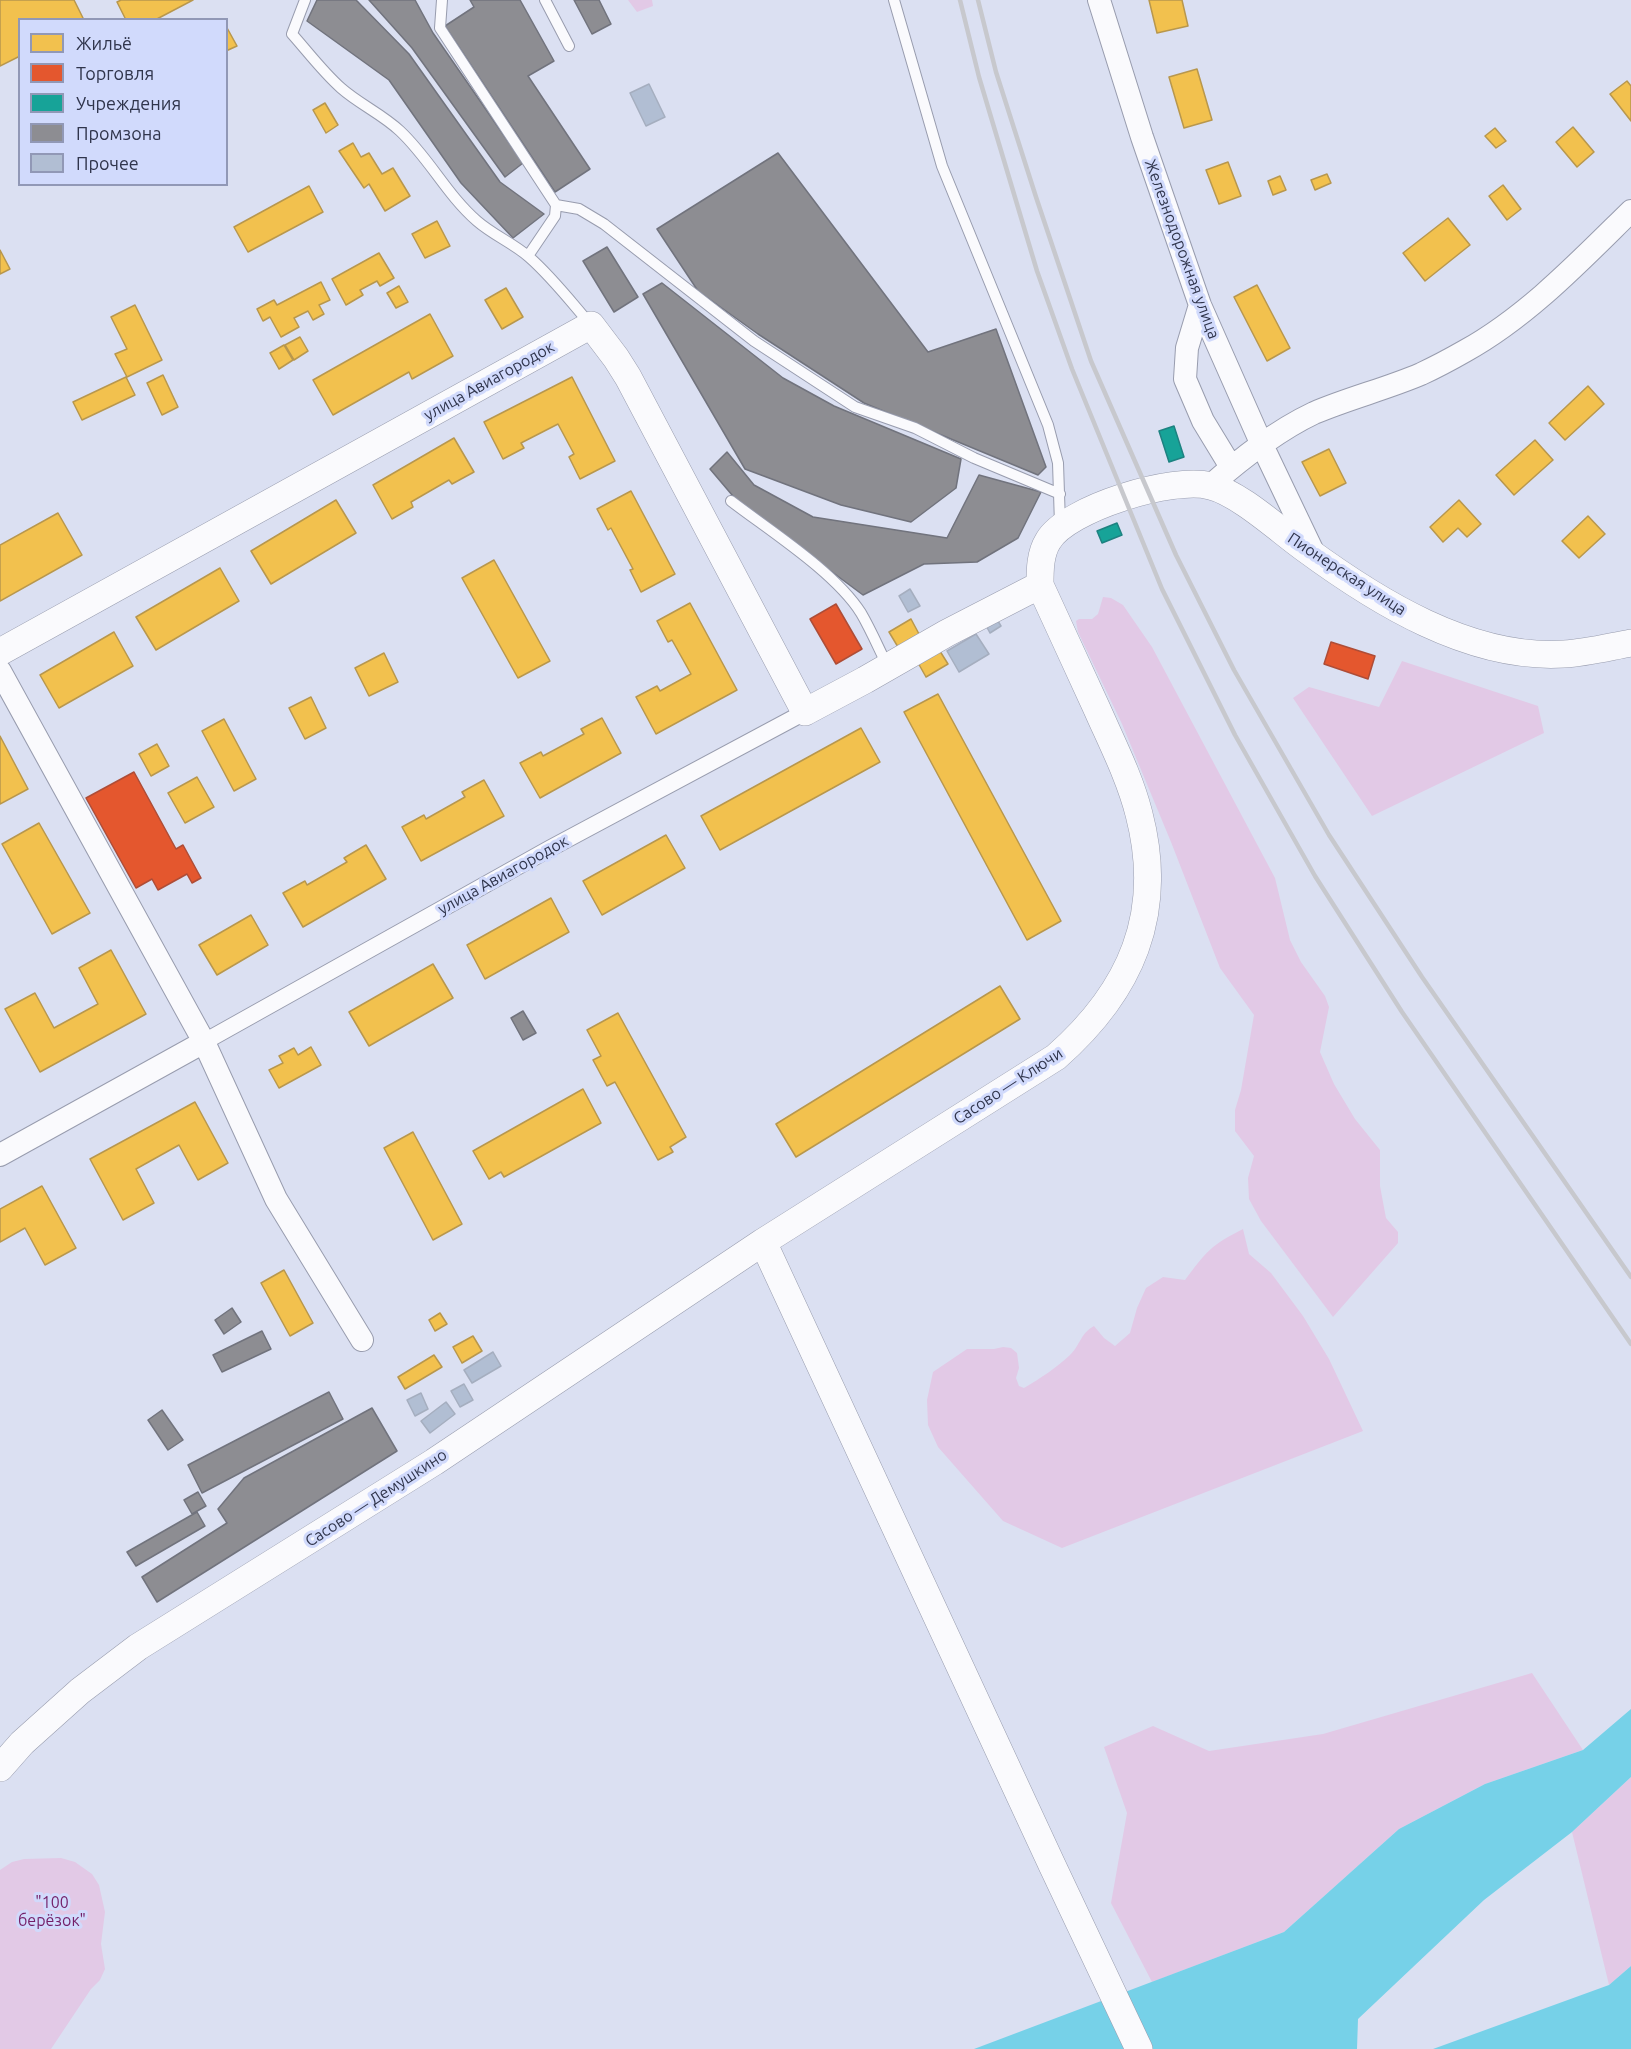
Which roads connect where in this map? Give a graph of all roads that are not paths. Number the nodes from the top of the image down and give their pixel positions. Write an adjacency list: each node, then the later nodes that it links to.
1 (305, 0): 9 (lane)
2 (442, 0): 7 (lane)
3 (544, 0): 6 (lane)
4 (894, 0): 15 (lane)
5 (1099, 0): 10 (street, Железнодорожная улица)
6 (569, 46)
7 (556, 206): 9 (lane); 15 (lane)
8 (1631, 211): 12 (street)
9 (528, 256): 11 (lane)
10 (1200, 305): 12 (street, Железнодорожная улица); 13 (street)
11 (591, 325): 21 (street, улица Авиагородок); 24 (street)
12 (1262, 444): 13 (street); 18 (street, Железнодорожная улица)
13 (1231, 467): 14 (street)
14 (1210, 486): 17 (street); 18 (street, Пионерская улица)
15 (1060, 494): 17 (lane)
16 (731, 501): 22 (lane)
17 (1060, 527): 19 (street)
18 (1315, 556): 20 (street, Пионерская улица)
19 (1040, 585): 22 (street, улица Авиагородок); 27 (street, Сасово — Ключи)
20 (1631, 643)
21 (0, 652)
22 (888, 667): 24 (street, улица Авиагородок)
23 (0, 671): 25 (street)
24 (805, 712): 25 (street, улица Авиагородок)
25 (204, 1042): 26 (street); 28 (street)
26 (0, 1155)
27 (763, 1242): 29 (street, Сасово — Демушкино); 30 (street)
28 (362, 1340)
29 (0, 1768)
30 (1139, 2049)

